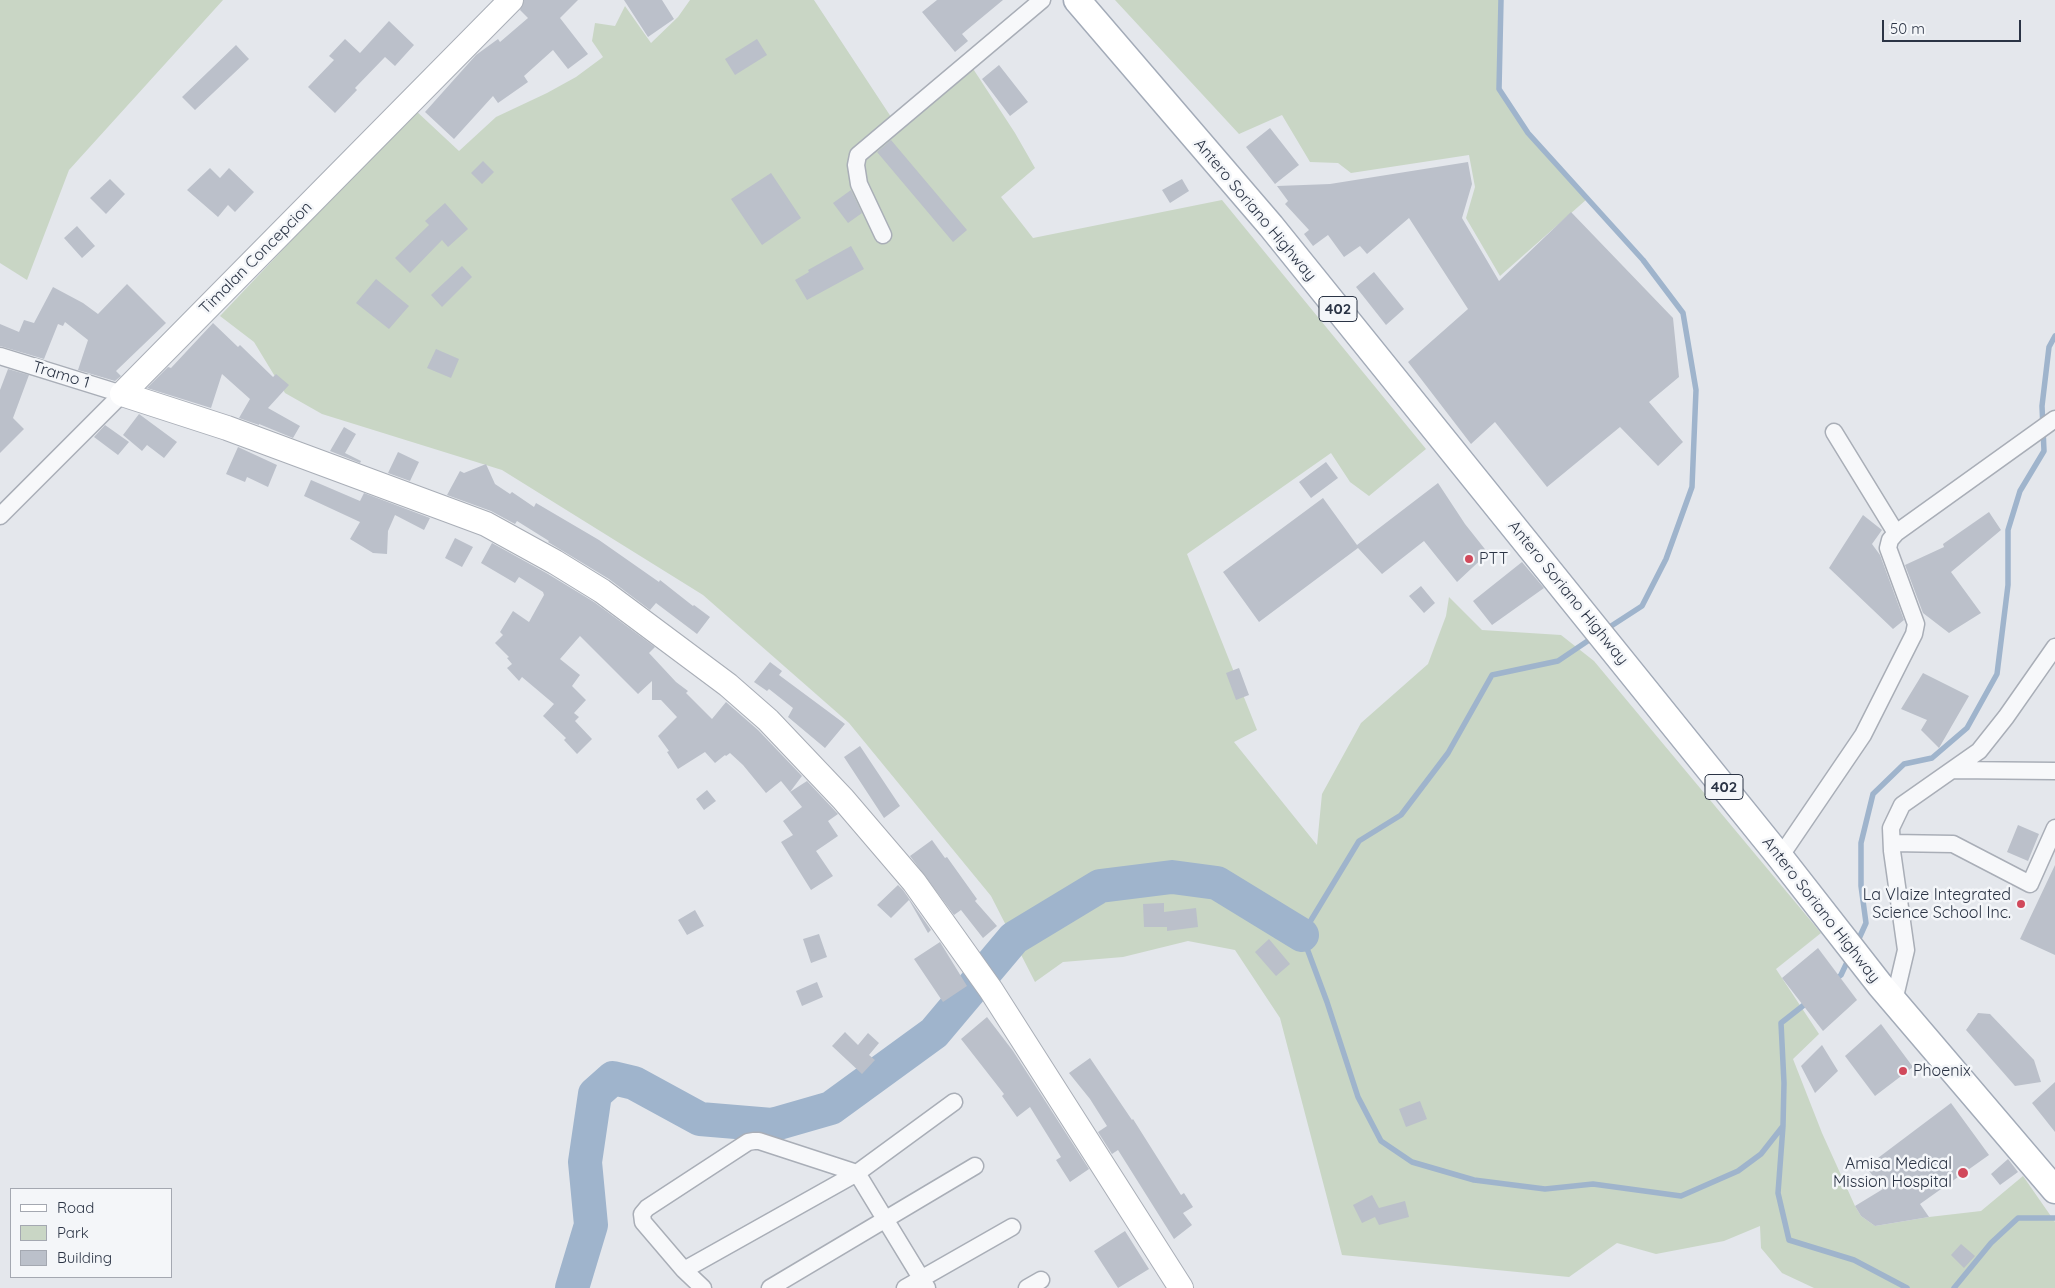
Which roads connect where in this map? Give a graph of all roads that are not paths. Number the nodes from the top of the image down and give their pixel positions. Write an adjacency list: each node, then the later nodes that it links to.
1 (511, 0): 6 (street, Timalan Concepcion)
2 (1042, 0): 4 (street)
3 (1077, 0): 16 (main road, Antero Soriano Highway / 402)
4 (883, 235)
5 (0, 356): 6 (street, Tramo 1)
6 (122, 394): 9 (street, Timalan Concepcion); 29 (street)
7 (2055, 419): 10 (street)
8 (1834, 432): 10 (street)
9 (0, 516)
10 (1896, 533): 16 (street)
11 (2055, 647): 12 (street)
12 (1952, 770): 13 (street); 15 (street)
13 (2055, 771)
14 (2055, 828): 15 (street)
15 (1892, 843): 17 (street)
16 (1780, 857): 17 (main road, Antero Soriano Highway / 402)
17 (1894, 1001): 21 (main road, Antero Soriano Highway / 402)
18 (954, 1102): 20 (street)
19 (975, 1166): 22 (street)
20 (856, 1173): 22 (street); 24 (street); 24 (street)
21 (2055, 1190)
22 (886, 1220): 25 (street); 27 (street)
23 (1012, 1227): 25 (street)
24 (684, 1270): 26 (street)
25 (924, 1283): 28 (street)
26 (703, 1288)
27 (770, 1288)
28 (906, 1288)
29 (1181, 1288)

